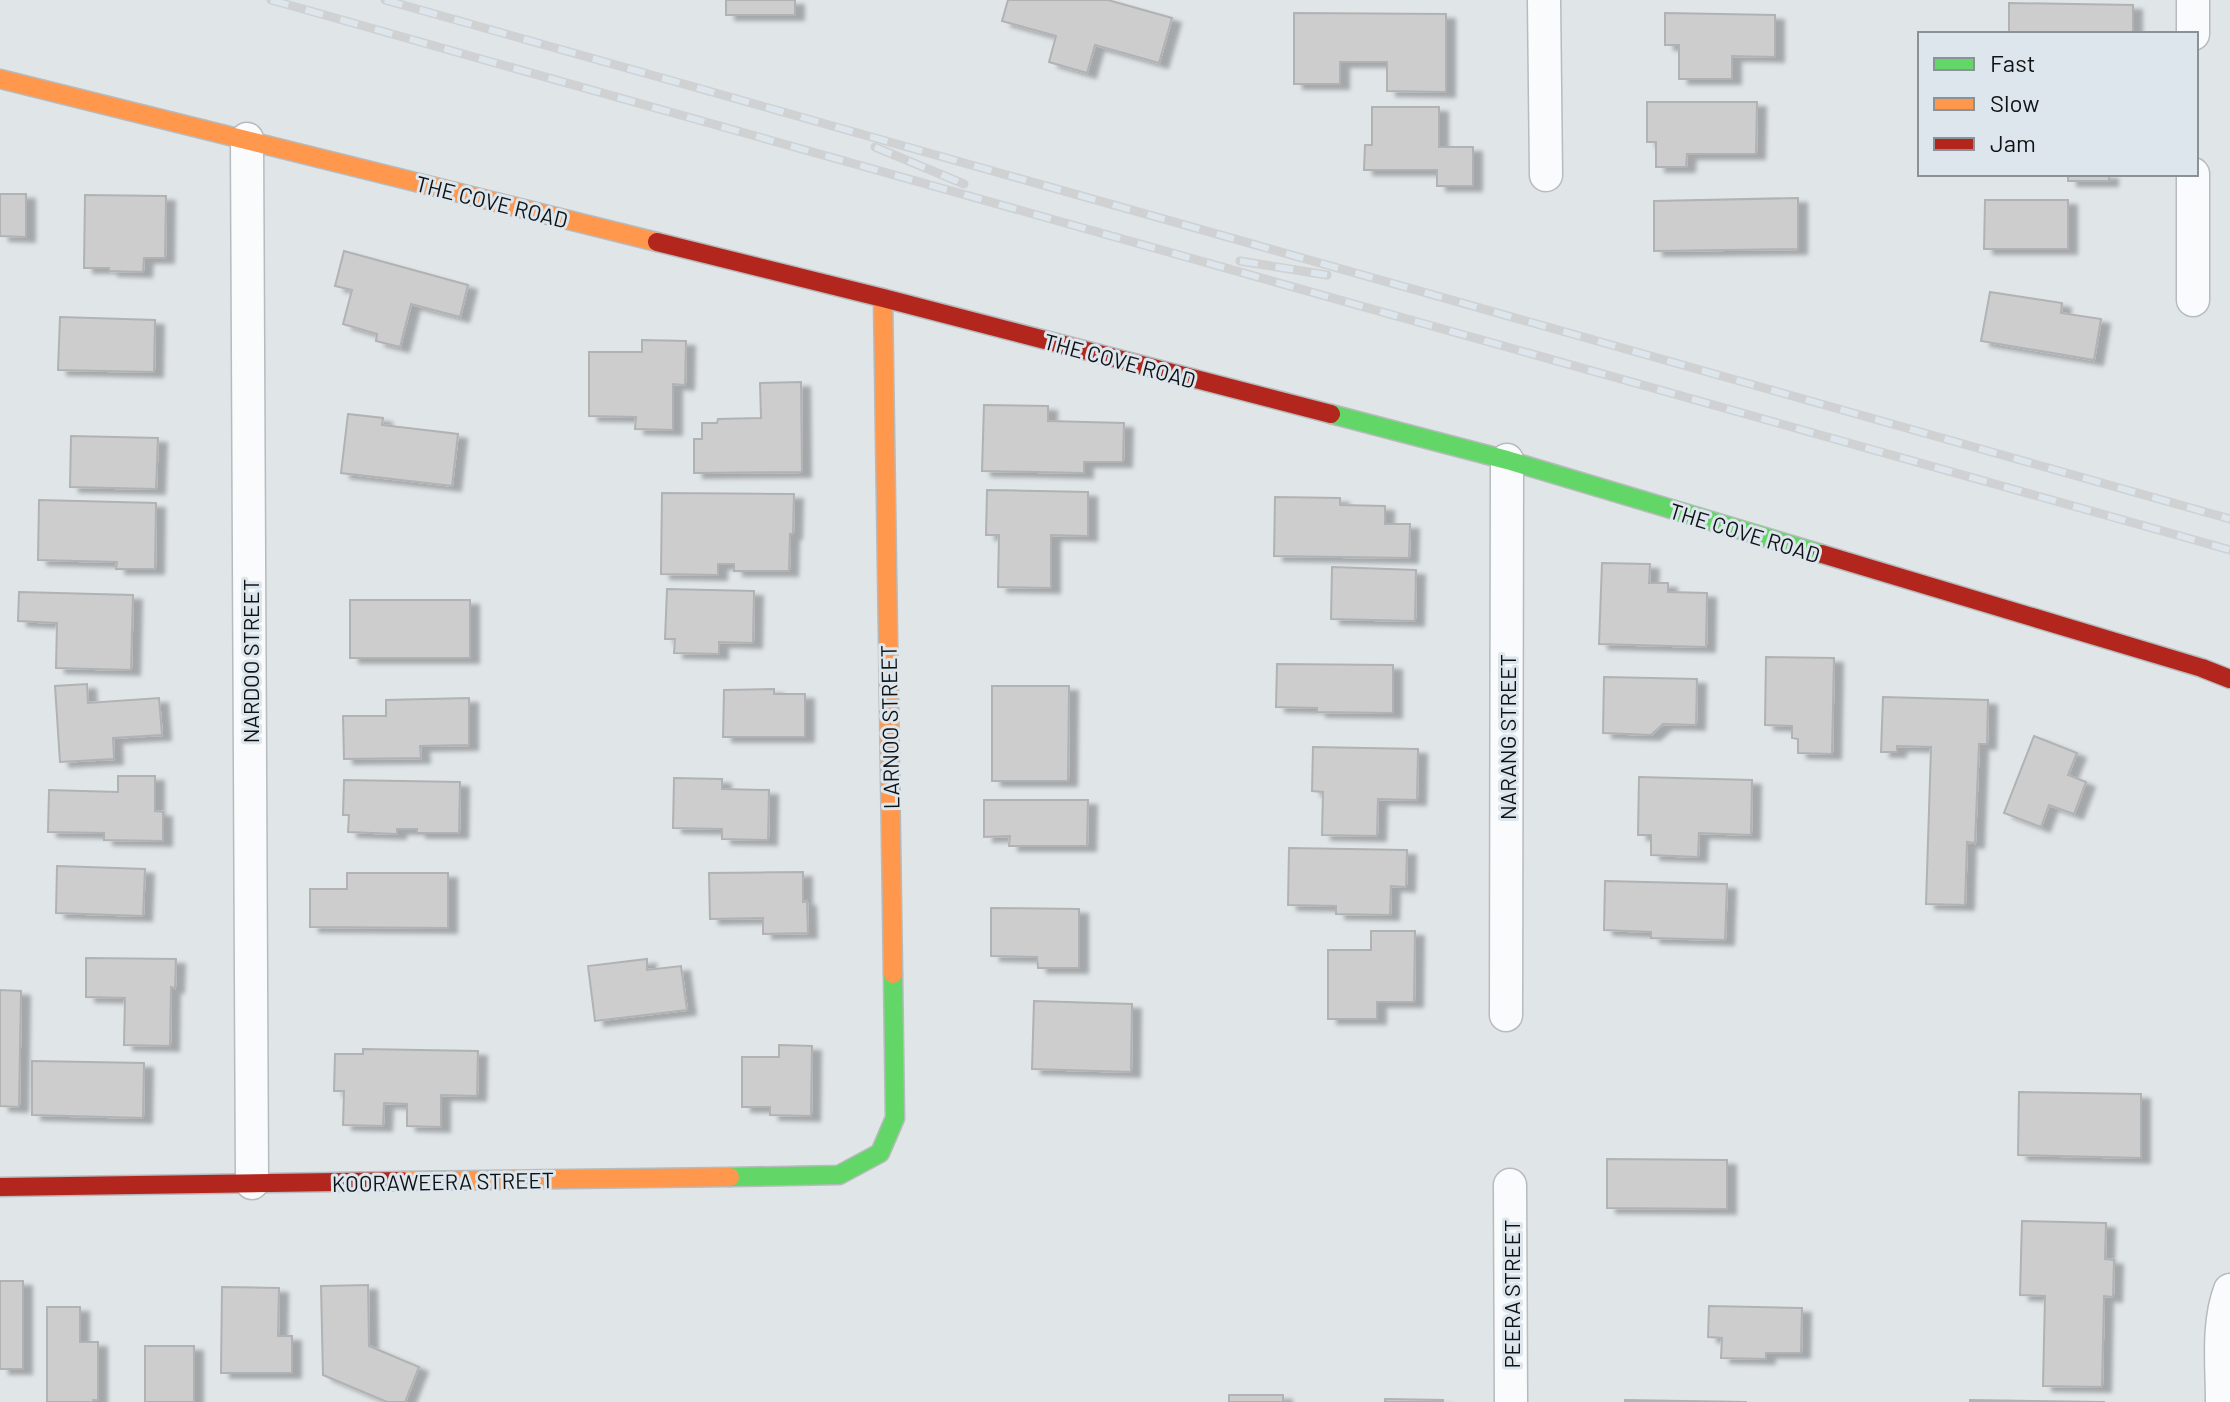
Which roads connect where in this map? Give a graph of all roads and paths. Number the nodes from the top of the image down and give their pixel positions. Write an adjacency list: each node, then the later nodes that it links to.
1 (1544, 0): 6 (street)
2 (2193, 0): 3 (street)
3 (2193, 32)
4 (0, 79): 5 (street, THE COVE ROAD)
5 (247, 139): 8 (street, THE COVE ROAD); 14 (street, NARDOO STREET)
6 (1546, 175)
7 (2193, 176): 9 (street)
8 (883, 298): 10 (street, THE COVE ROAD); 13 (street, LARNOO STREET)
9 (2193, 300)
10 (1507, 460): 11 (street, THE COVE ROAD); 12 (street, NARANG STREET)
11 (2230, 679)
12 (1506, 1015)
13 (880, 1153): 14 (street, KOORAWEERA STREET)
14 (252, 1183): 16 (street, KOORAWEERA STREET)
15 (1510, 1185): 18 (street, PEERA STREET)
16 (0, 1187)
17 (2230, 1290): 19 (street)
18 (1511, 1402)
19 (2222, 1402)

